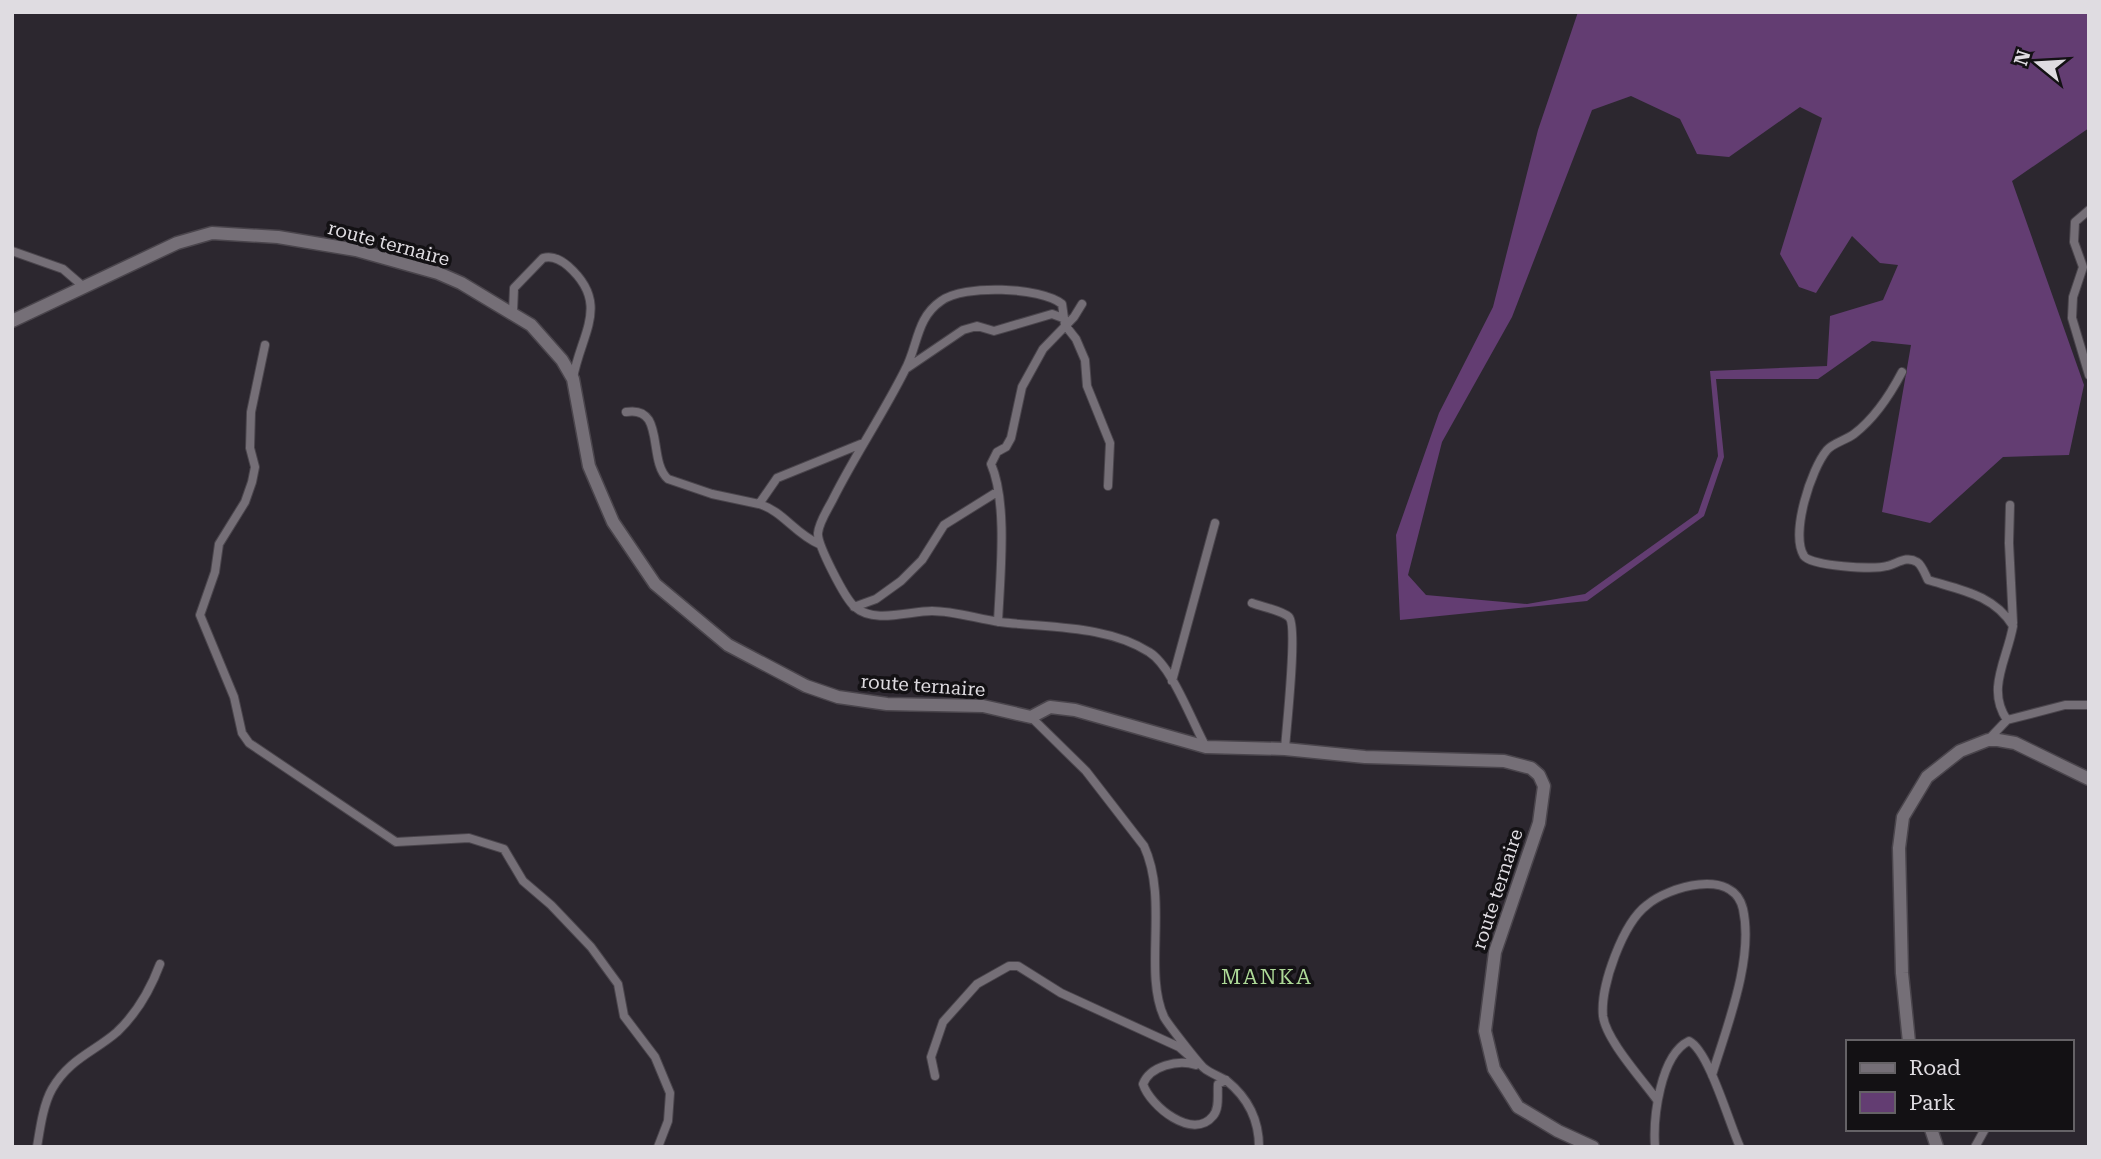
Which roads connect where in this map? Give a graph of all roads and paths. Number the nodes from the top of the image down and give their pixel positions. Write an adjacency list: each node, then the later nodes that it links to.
1 (2089, 210): 11 (street)
2 (12, 251): 3 (street)
3 (85, 288): 5 (street, route ternaire); 6 (street, route ternaire)
4 (1082, 304): 7 (street)
5 (513, 312): 12 (street, route ternaire); 12 (street)
6 (12, 321)
7 (1064, 322): 9 (street); 9 (street); 15 (street); 16 (street)
8 (265, 345): 42 (street)
9 (907, 368): 14 (street)
10 (1902, 372): 24 (street)
11 (2089, 375)
12 (572, 379): 27 (street, route ternaire)
13 (626, 412): 17 (street)
14 (861, 444): 17 (street); 20 (street)
15 (1108, 486)
16 (997, 492): 22 (street); 23 (street)
17 (759, 504): 20 (street)
18 (2010, 505): 24 (street)
19 (1215, 523): 25 (street)
20 (819, 544): 22 (street)
21 (1252, 603): 31 (street)
22 (854, 607): 23 (street)
23 (998, 622): 25 (street)
24 (2013, 626): 28 (street)
25 (1172, 681): 30 (street)
26 (2089, 705): 28 (street)
27 (1031, 717): 30 (street, route ternaire); 35 (street)
28 (2007, 720): 29 (street)
29 (1988, 740): 32 (street); 34 (street)
30 (1206, 747): 31 (street, route ternaire)
31 (1285, 749): 44 (street, route ternaire)
32 (2089, 779)
33 (160, 964): 41 (street)
34 (1909, 1040)
35 (1202, 1067): 37 (street); 38 (street); 38 (street)
36 (1713, 1075): 39 (street); 39 (street); 46 (street)
37 (935, 1076)
38 (1226, 1080): 43 (street)
39 (1657, 1100): 45 (street)
40 (1984, 1131): 47 (street)
41 (37, 1147)
42 (658, 1147)
43 (1259, 1147)
44 (1594, 1147)
45 (1655, 1147)
46 (1740, 1147)
47 (1975, 1147)

